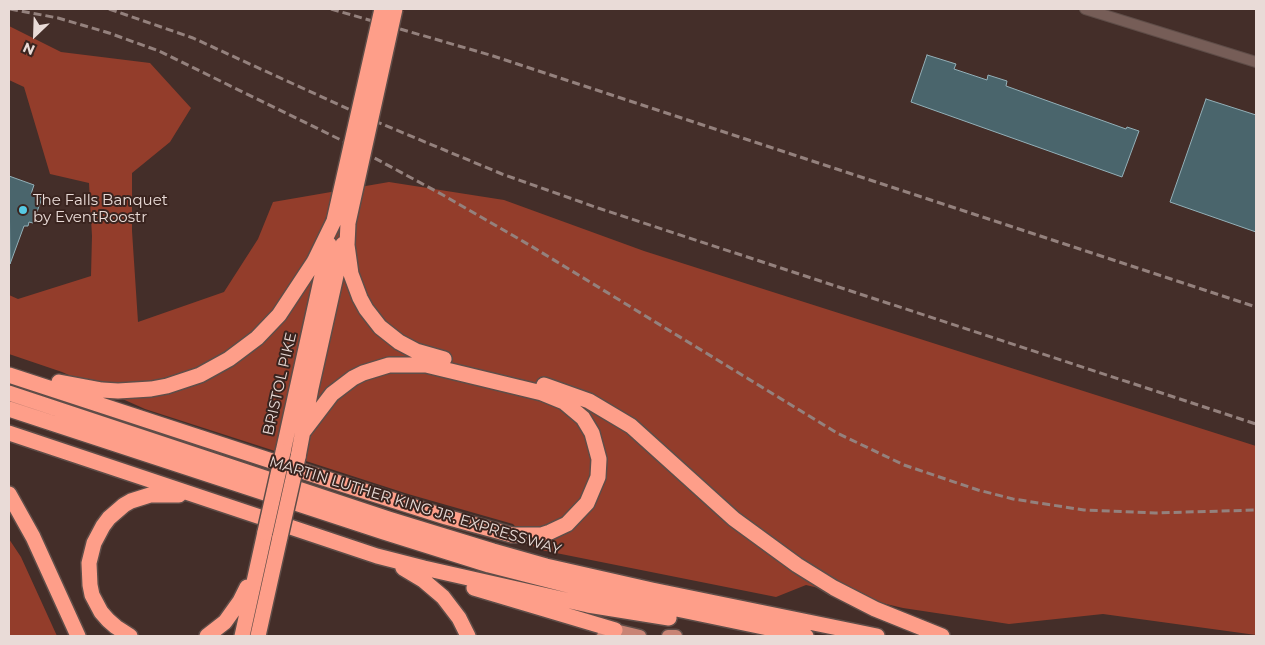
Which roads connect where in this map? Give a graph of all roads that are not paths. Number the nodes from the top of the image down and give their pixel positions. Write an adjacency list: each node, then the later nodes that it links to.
1 (382, 9): 5 (highway, bridge)
2 (395, 9): 5 (highway, bridge)
3 (1085, 9): 4 (street)
4 (1256, 62)
5 (341, 222): 6 (highway); 10 (highway); 14 (highway, BRISTOL PIKE, bridge); 30 (highway)
6 (9, 370)
7 (9, 375): 10 (highway)
8 (9, 393): 29 (highway, MARTIN LUTHER KING JR. EXPRESSWAY)
9 (9, 409): 17 (highway, MARTIN LUTHER KING JR. EXPRESSWAY)
10 (303, 432): 23 (highway, bridge)
11 (9, 433): 13 (highway)
12 (9, 494): 19 (highway)
13 (200, 498): 15 (highway); 20 (highway)
14 (260, 555): 21 (highway); 22 (highway)
15 (377, 556): 16 (highway); 24 (highway)
16 (424, 568): 17 (highway); 18 (highway)
17 (784, 632): 28 (highway, MARTIN LUTHER KING JR. EXPRESSWAY)
18 (609, 633): 25 (main road)
19 (78, 636)
20 (130, 636)
21 (207, 636)
22 (242, 636)
23 (258, 636)
24 (468, 636)
25 (640, 636)
26 (668, 636): 27 (main road)
27 (676, 636)
28 (806, 636)
29 (877, 636)
30 (942, 636)

